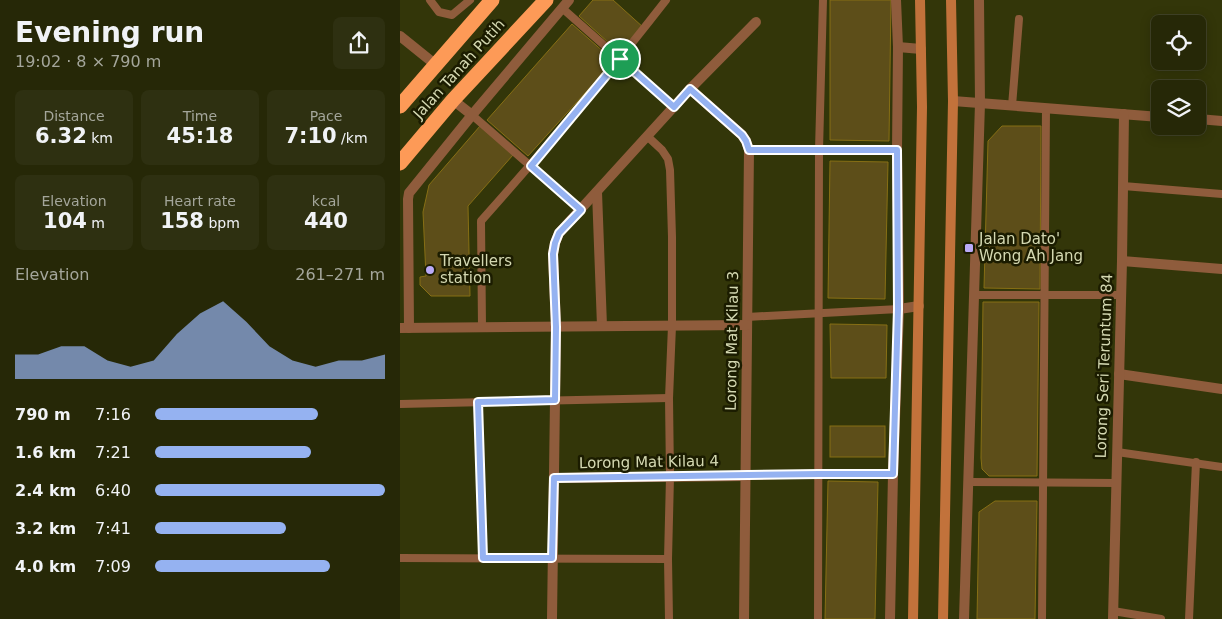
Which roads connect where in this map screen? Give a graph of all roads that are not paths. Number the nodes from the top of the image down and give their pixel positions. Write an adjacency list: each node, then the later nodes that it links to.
1 (430, 0): 2 (lane)
2 (470, 0)
3 (492, 0): 18 (highway, Jalan Tanah Putih)
4 (546, 0): 20 (highway, Jalan Tanah Putih)
5 (666, 0): 17 (lane)
6 (823, 0): 34 (lane)
7 (896, 0): 15 (street)
8 (920, 0): 16 (main road)
9 (951, 0): 21 (main road)
10 (979, 0): 22 (street)
11 (566, 4): 17 (lane); 27 (street)
12 (1019, 19): 24 (lane)
13 (756, 22): 19 (street)
14 (400, 36): 18 (street)
15 (898, 47): 16 (street); 35 (street)
16 (920, 49): 47 (main road)
17 (620, 59): 25 (lane); 37 (lane)
18 (436, 64): 23 (highway, Jalan Tanah Putih)
19 (690, 89): 25 (street); 33 (street)
20 (453, 100): 27 (street); 36 (highway, Jalan Tanah Putih)
21 (953, 101): 22 (street); 84 (main road)
22 (980, 103): 24 (street); 44 (street)
23 (400, 106)
24 (1012, 106): 26 (street)
25 (674, 107): 32 (street)
26 (1046, 108): 28 (street); 45 (lane)
27 (472, 114): 37 (lane); 55 (street)
28 (1124, 114): 29 (street); 38 (street, Lorong Seri Teruntum 84)
29 (1151, 116)
30 (1206, 120): 31 (street)
31 (1222, 121)
32 (648, 136): 39 (street); 52 (lane)
33 (749, 150): 34 (lane); 50 (street, Lorong Mat Kilau 3)
34 (820, 150): 35 (lane); 49 (lane)
35 (897, 150): 48 (street)
36 (400, 163)
37 (531, 166): 41 (lane); 53 (lane)
38 (1123, 186): 40 (lane); 42 (street, Lorong Seri Teruntum 84)
39 (597, 192): 41 (street); 51 (street)
40 (1222, 194)
41 (581, 210): 54 (street)
42 (1122, 261): 43 (street); 46 (street, Lorong Seri Teruntum 84)
43 (1222, 269)
44 (974, 295): 45 (lane); 70 (street)
45 (1044, 295): 46 (lane); 71 (lane)
46 (1121, 296): 56 (street, Lorong Seri Teruntum 84)
47 (919, 306): 48 (street); 83 (main road)
48 (898, 309): 49 (lane); 66 (street)
49 (819, 313): 50 (lane); 65 (lane)
50 (747, 321): 52 (street); 67 (street, Lorong Mat Kilau 3)
51 (602, 326): 52 (street); 54 (street)
52 (672, 326): 58 (lane)
53 (482, 327): 54 (street); 55 (street)
54 (556, 327): 59 (street)
55 (405, 328)
56 (1119, 374): 57 (street); 62 (street, Lorong Seri Teruntum 84)
57 (1222, 389)
58 (670, 398): 59 (lane); 68 (lane)
59 (555, 400): 60 (lane); 69 (street)
60 (478, 402): 61 (lane); 74 (lane)
61 (400, 404)
62 (1116, 452): 63 (lane); 72 (street, Lorong Seri Teruntum 84)
63 (1196, 462): 64 (lane); 88 (lane)
64 (1222, 466)
65 (819, 474): 66 (lane); 67 (lane); 81 (lane)
66 (893, 474): 82 (street)
67 (746, 476): 68 (street, Lorong Mat Kilau 4); 80 (street, Lorong Mat Kilau 3)
68 (670, 477): 69 (street, Lorong Mat Kilau 4); 76 (lane)
69 (554, 478): 75 (street)
70 (969, 482): 71 (lane); 85 (street)
71 (1043, 482): 72 (lane); 86 (lane)
72 (1116, 483): 77 (street, Lorong Seri Teruntum 84)
73 (400, 558): 74 (lane)
74 (483, 558): 75 (lane)
75 (552, 558): 76 (lane); 78 (street)
76 (668, 559): 79 (lane)
77 (1113, 615): 87 (lane)
78 (552, 619)
79 (669, 619)
80 (744, 619)
81 (818, 619)
82 (890, 619)
83 (913, 619)
84 (943, 619)
85 (964, 619)
86 (1042, 619)
87 (1161, 619)
88 (1189, 619)

